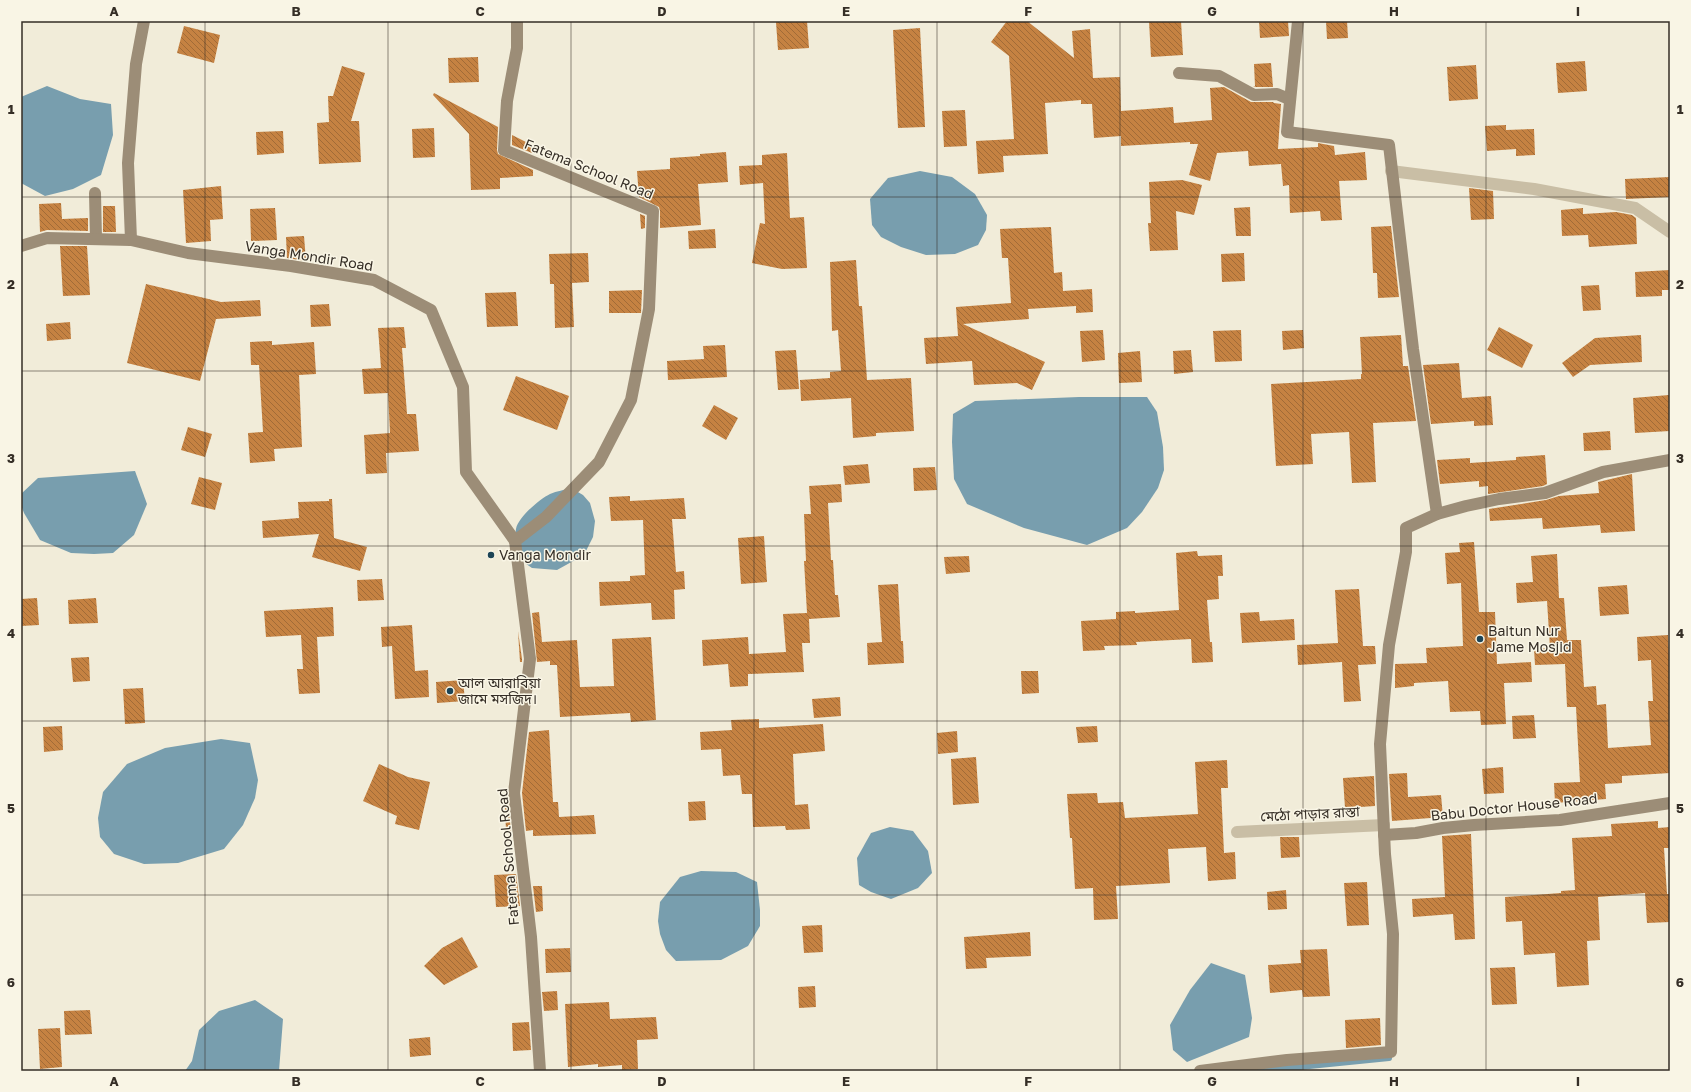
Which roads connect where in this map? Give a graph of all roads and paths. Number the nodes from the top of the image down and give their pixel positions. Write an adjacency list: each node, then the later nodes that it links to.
1 (144, 21): 10 (street)
2 (517, 21): 14 (street, Fatema School Road)
3 (1298, 21): 5 (street)
4 (1179, 73): 5 (street)
5 (1289, 99): 6 (street)
6 (1392, 171): 8 (street); 13 (street)
7 (95, 192): 9 (street)
8 (1670, 232)
9 (96, 239): 10 (street, Vanga Mondir Road); 11 (street, Vanga Mondir Road)
10 (131, 240): 14 (street, Vanga Mondir Road)
11 (21, 246)
12 (1670, 460): 13 (street)
13 (1437, 514): 16 (street)
14 (515, 541): 18 (street, Fatema School Road)
15 (1670, 803): 16 (street, Babu Doctor House Road)
16 (1384, 830): 17 (street, মেঠো পাড়ার রাস্তা); 19 (street)
17 (1237, 832)
18 (540, 1071)
19 (1200, 1071)

